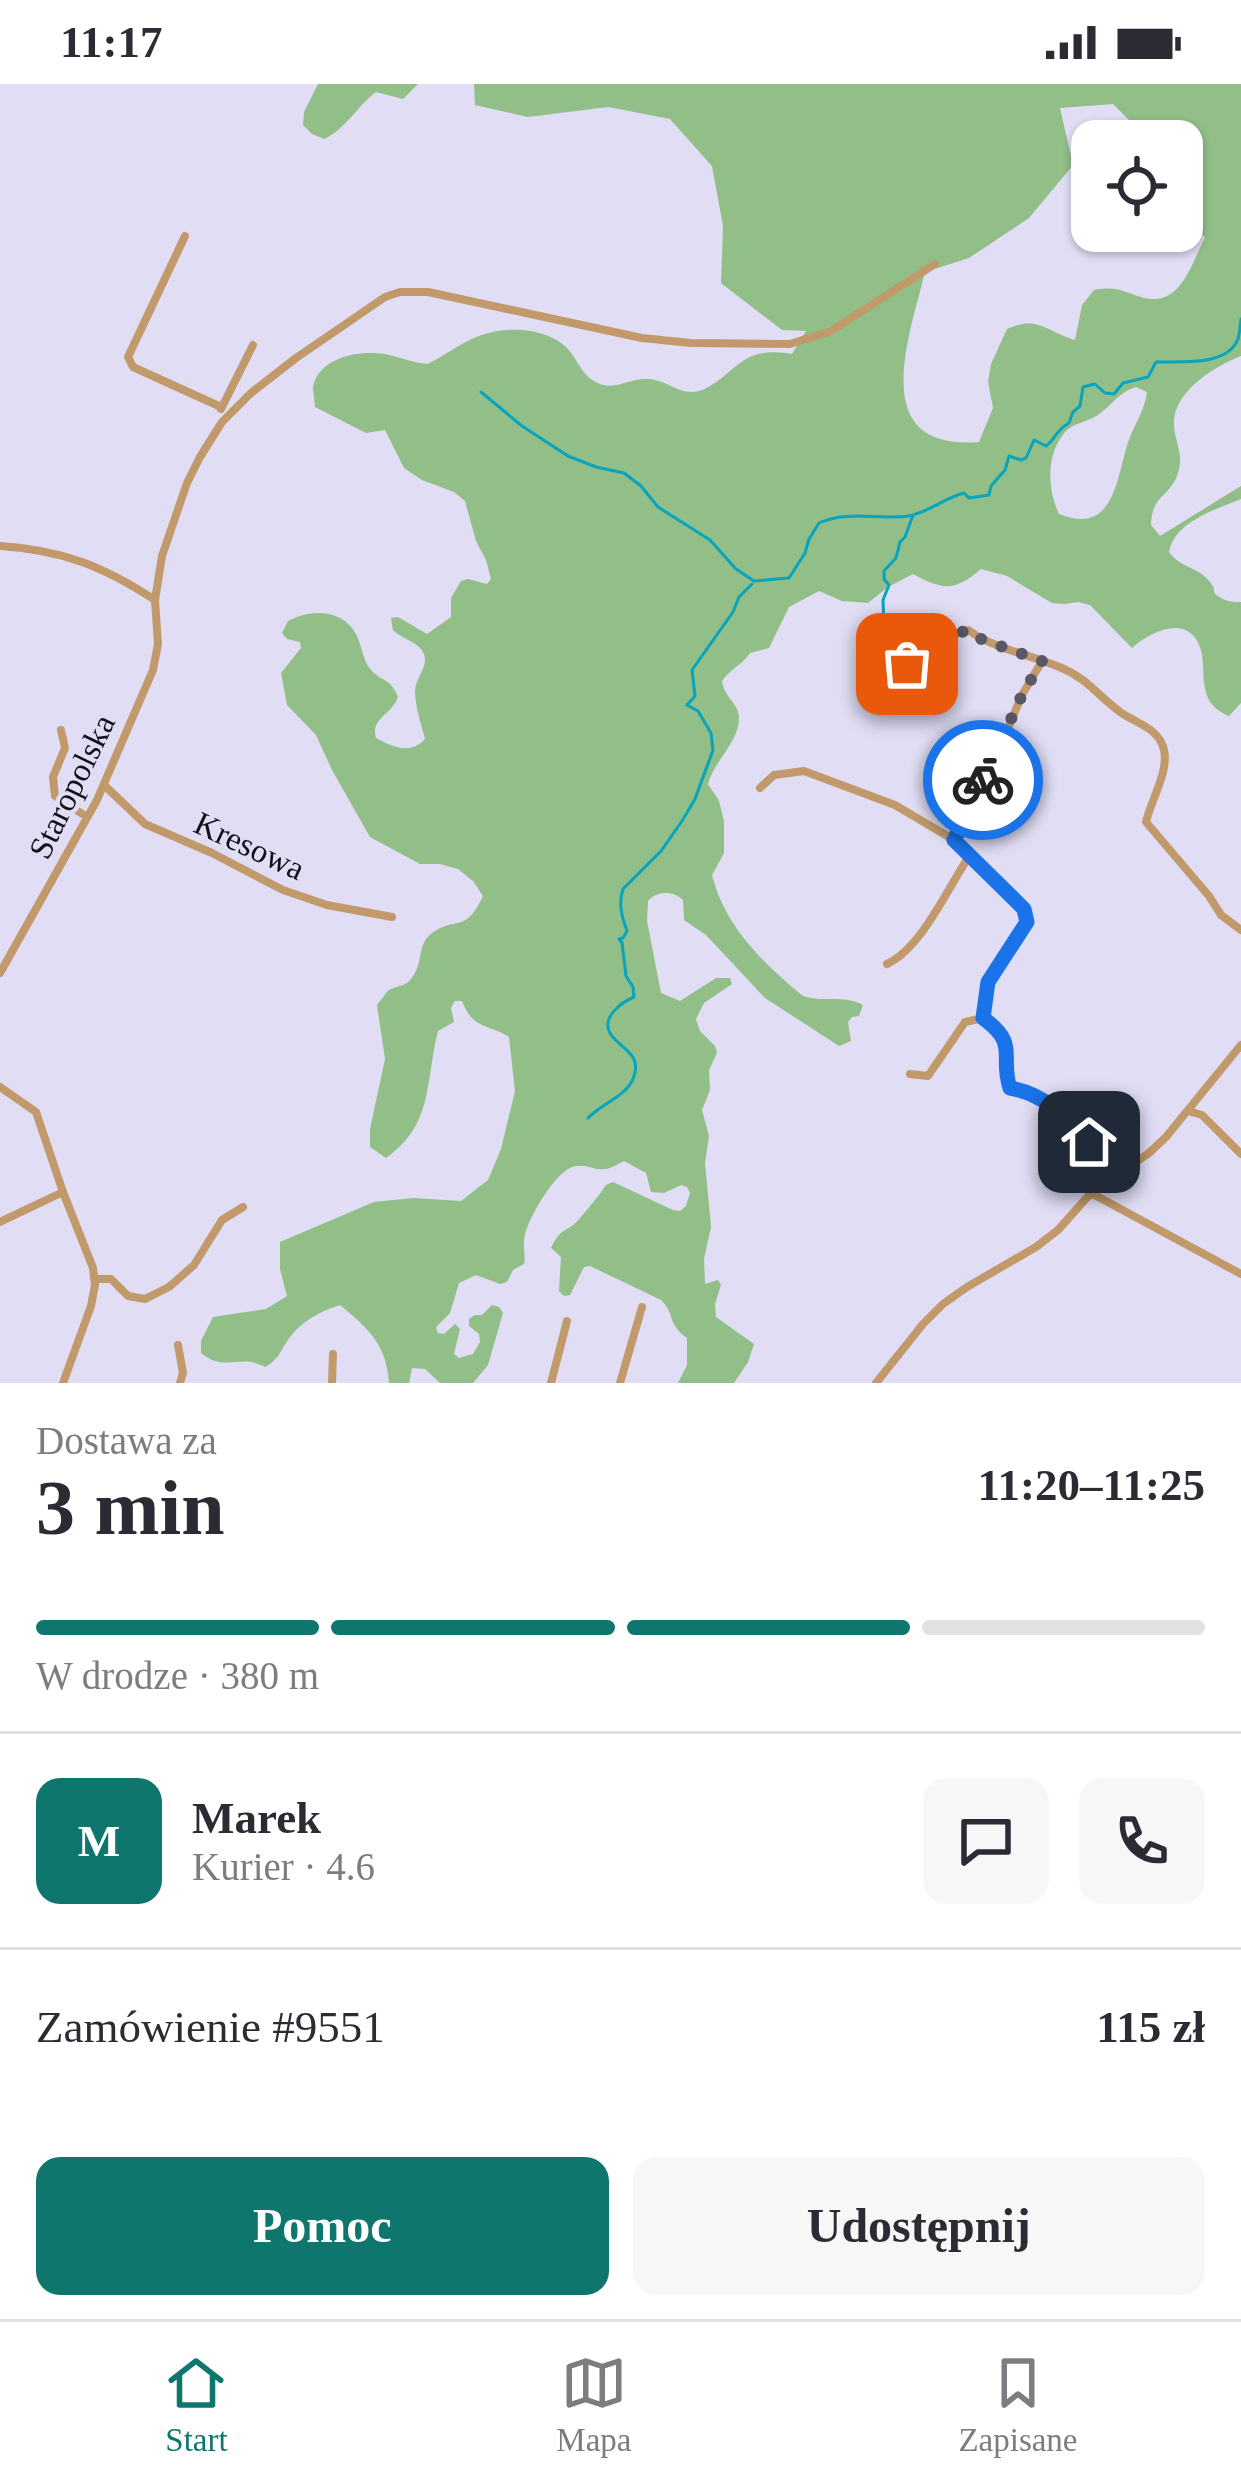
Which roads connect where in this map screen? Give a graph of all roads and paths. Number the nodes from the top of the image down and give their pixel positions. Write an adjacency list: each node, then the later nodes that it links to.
1 (184, 236): 4 (street)
2 (935, 265): 5 (street)
3 (253, 345): 4 (street)
4 (221, 407): 5 (street)
5 (222, 422): 7 (street)
6 (0, 546): 7 (street)
7 (155, 600): 11 (street, Staropolska)
8 (1042, 661): 9 (street); 14 (street); 17 (street)
9 (891, 673)
10 (61, 730): 13 (street)
11 (104, 784): 13 (street, Staropolska); 16 (street, Kresowa)
12 (760, 788): 14 (street)
13 (87, 817): 19 (street, Staropolska)
14 (954, 840): 15 (street)
15 (970, 855): 18 (street); 20 (street)
16 (392, 916)
17 (1241, 930)
18 (886, 964)
19 (0, 972)
20 (983, 1018): 22 (street); 26 (street)
21 (1241, 1045): 24 (street)
22 (910, 1074)
23 (0, 1087): 27 (street)
24 (1188, 1112): 25 (street); 26 (street)
25 (1241, 1154)
26 (1118, 1172): 28 (street)
27 (63, 1192): 30 (street); 32 (street)
28 (1091, 1193): 31 (street); 42 (street)
29 (243, 1207): 32 (street)
30 (0, 1222)
31 (1241, 1274)
32 (94, 1279): 37 (street)
33 (642, 1307): 41 (street)
34 (567, 1321): 40 (street)
35 (178, 1345): 38 (street)
36 (333, 1354): 39 (street)
37 (63, 1383)
38 (180, 1383)
39 (332, 1383)
40 (551, 1383)
41 (620, 1383)
42 (876, 1383)

